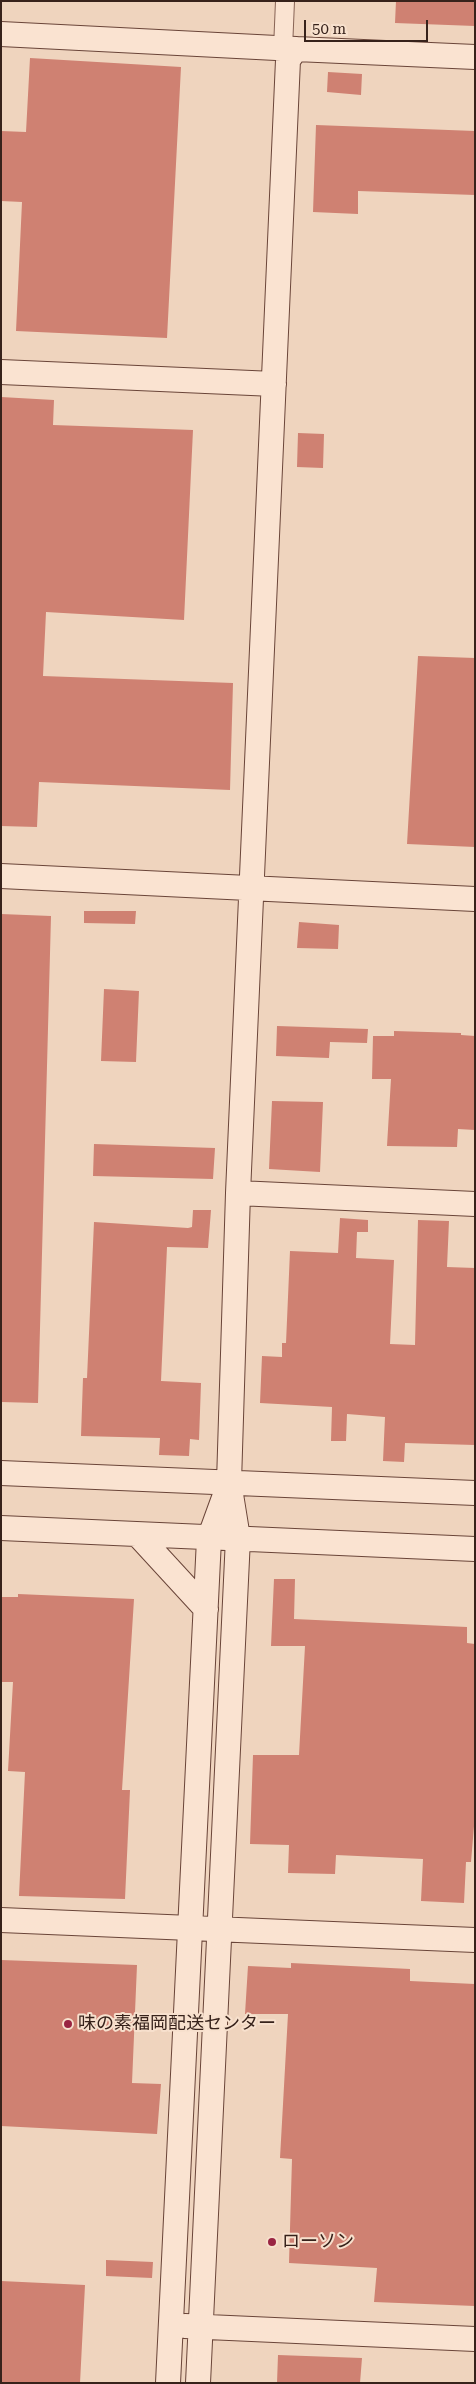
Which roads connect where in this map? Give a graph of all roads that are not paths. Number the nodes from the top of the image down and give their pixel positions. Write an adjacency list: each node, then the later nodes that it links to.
1 (285, 1): 3 (street)
2 (1, 34): 3 (street)
3 (289, 49): 4 (street); 6 (street)
4 (475, 57)
5 (1, 372): 6 (street)
6 (274, 384): 8 (street)
7 (1, 876): 8 (street)
8 (252, 887): 9 (street); 10 (street)
9 (475, 899)
10 (238, 1192): 11 (street); 13 (street)
11 (475, 1204)
12 (1, 1473): 13 (street)
13 (229, 1482): 14 (street); 17 (street); 18 (street)
14 (475, 1493)
15 (1, 1528): 16 (street)
16 (138, 1535): 18 (street); 20 (street)
17 (238, 1538): 18 (street); 19 (street); 23 (street)
18 (209, 1539): 20 (street)
19 (475, 1549)
20 (206, 1609): 22 (street)
21 (1, 1920): 22 (street)
22 (190, 1929): 23 (street); 25 (street)
23 (220, 1930): 24 (street); 26 (street)
24 (475, 1940)
25 (170, 2325): 26 (street); 28 (street)
26 (200, 2326): 27 (street); 29 (street)
27 (475, 2339)
28 (168, 2383)
29 (198, 2383)

